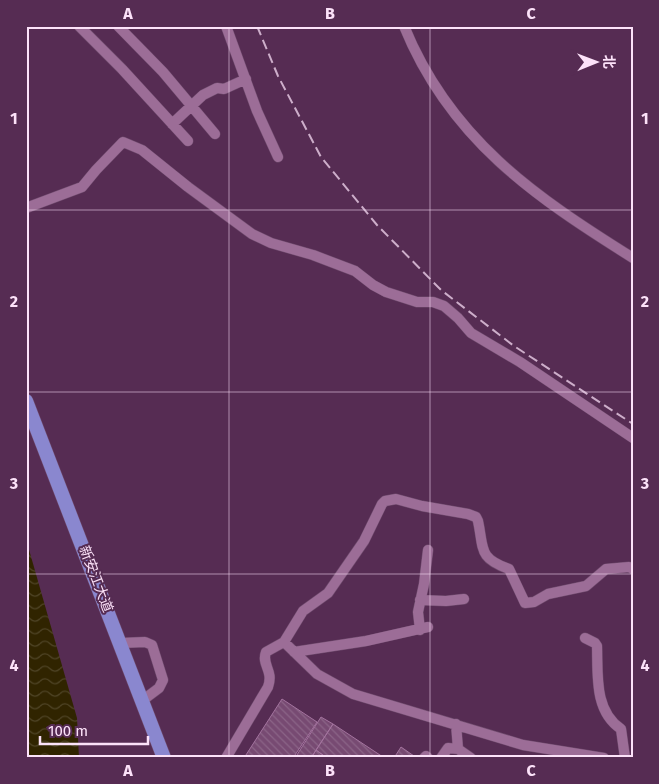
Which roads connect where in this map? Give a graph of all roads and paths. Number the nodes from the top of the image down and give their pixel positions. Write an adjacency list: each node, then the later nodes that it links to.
1 (79, 26): 7 (street)
2 (118, 26): 6 (street)
3 (226, 26): 5 (street)
4 (404, 26): 12 (street)
5 (246, 79): 6 (street); 10 (street)
6 (191, 106): 7 (street); 8 (street)
7 (172, 124): 9 (street)
8 (214, 134)
9 (188, 142)
10 (278, 157)
11 (26, 208): 15 (street)
12 (633, 258)
13 (26, 401): 22 (main road, 新安江大道)
14 (26, 422): 27 (main road, 新安江大道)
15 (633, 438)
16 (428, 550): 19 (street)
17 (633, 568): 21 (street)
18 (464, 599): 19 (street)
19 (420, 600): 23 (street)
20 (585, 638): 33 (street)
21 (284, 642): 23 (street); 29 (street)
22 (120, 643): 24 (main road, 新安江大道); 24 (street)
23 (294, 652): 25 (street)
24 (142, 700): 28 (main road, 新安江大道)
25 (456, 724): 26 (street); 32 (street)
26 (458, 749): 30 (street); 31 (street)
27 (155, 758)
28 (164, 758)
29 (226, 758)
30 (441, 758)
31 (471, 758)
32 (604, 758)
33 (625, 758)

